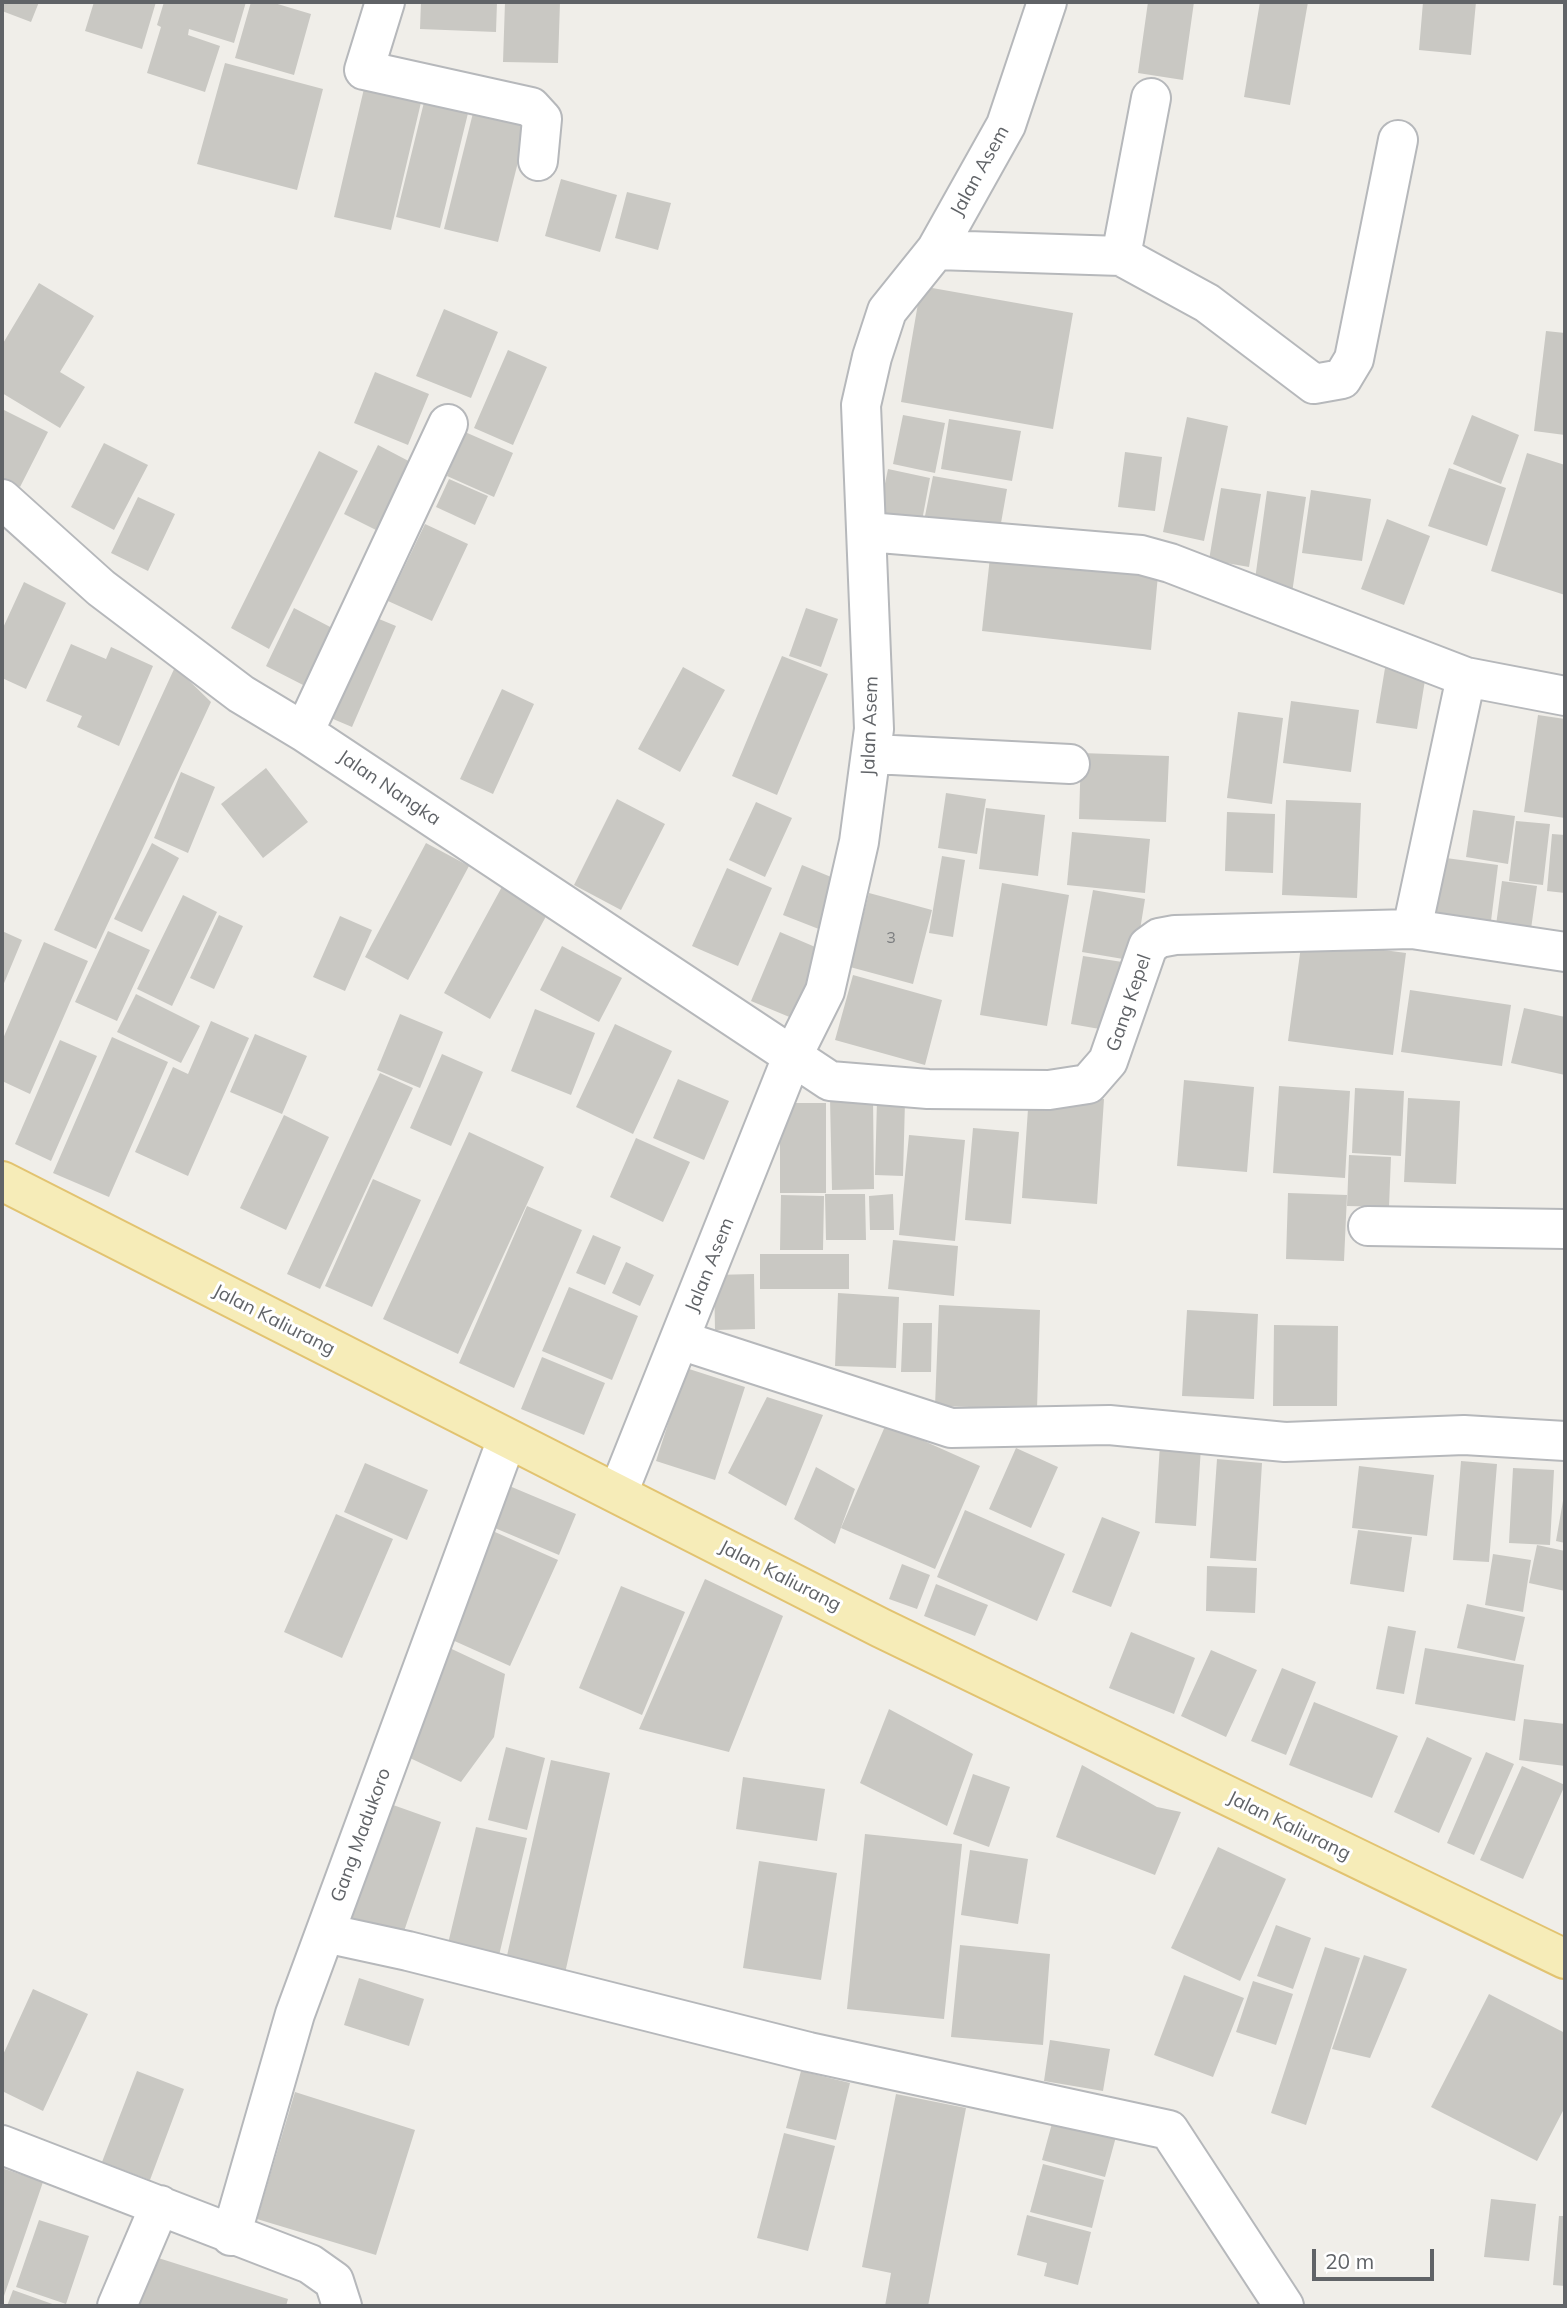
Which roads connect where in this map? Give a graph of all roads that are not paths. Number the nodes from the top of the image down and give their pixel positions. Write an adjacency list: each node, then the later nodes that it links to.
1 (385, 2): 5 (street)
2 (1047, 2): 7 (street, Jalan Asem)
3 (1151, 98): 6 (street)
4 (1398, 140): 6 (street)
5 (538, 161)
6 (1121, 256): 7 (street)
7 (927, 261): 10 (street, Jalan Asem)
8 (448, 424): 13 (street)
9 (2, 499): 13 (street, Jalan Nangka)
10 (868, 532): 11 (street); 14 (street, Jalan Asem)
11 (1466, 677): 12 (street); 16 (street)
12 (1565, 696)
13 (304, 732): 18 (street, Jalan Nangka)
14 (873, 754): 15 (street); 18 (street, Jalan Asem)
15 (1070, 764)
16 (1412, 929): 17 (street, Gang Kepel); 18 (street, Gang Kepel)
17 (1565, 952)
18 (792, 1057): 22 (street, Jalan Asem)
19 (2, 1181): 23 (main road, Jalan Kaliurang)
20 (1368, 1226): 21 (street)
21 (1565, 1229)
22 (680, 1340): 24 (street); 25 (street, Jalan Asem)
23 (507, 1439): 25 (main road, Jalan Kaliurang); 26 (street, Gang Madukoro)
24 (1565, 1441)
25 (618, 1493): 27 (main road, Jalan Kaliurang)
26 (325, 1933): 30 (street, Gang Madukoro); 33 (street)
27 (1565, 1959)
28 (2, 2145): 29 (street)
29 (160, 2205): 30 (street); 31 (street)
30 (231, 2236): 32 (street)
31 (117, 2306)
32 (342, 2306)
33 (1284, 2306)

